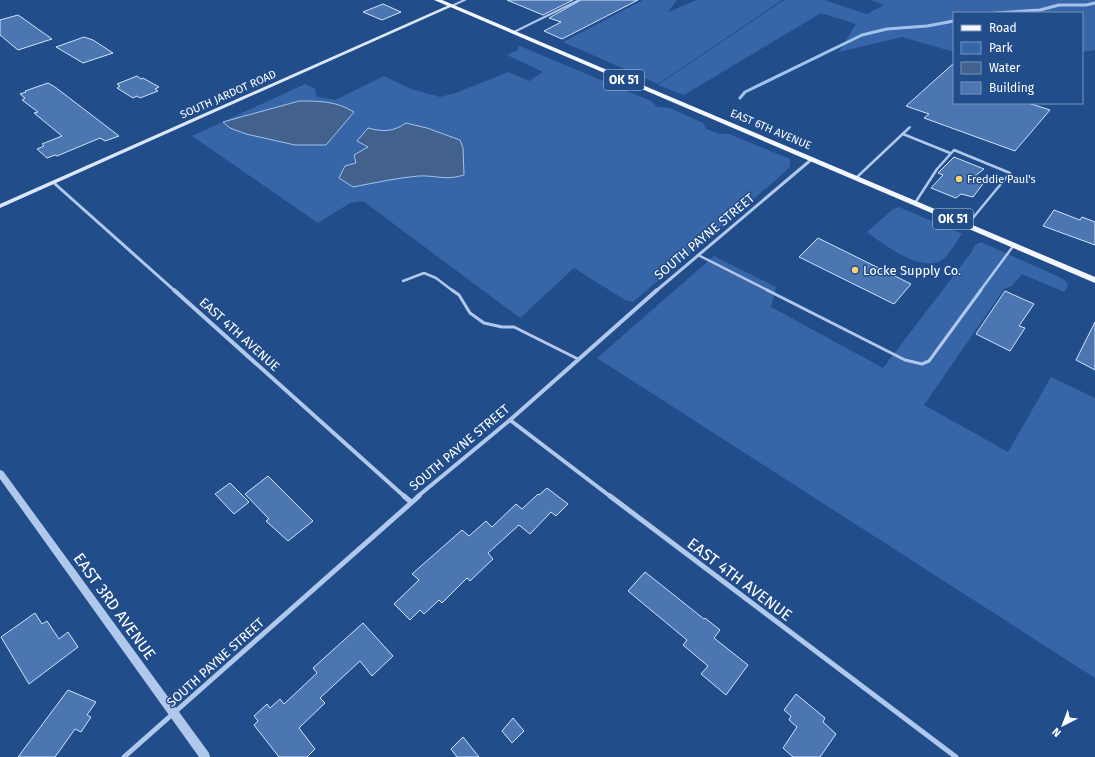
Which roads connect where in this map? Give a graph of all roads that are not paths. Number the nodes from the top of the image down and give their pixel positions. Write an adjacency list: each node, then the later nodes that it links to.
1 (437, 0): 4 (main road, EAST 6TH AVENUE / OK 51)
2 (464, 0): 4 (street, SOUTH JARDOT ROAD)
3 (579, 0): 5 (lane)
4 (451, 6): 5 (main road, EAST 6TH AVENUE / OK 51); 11 (main road, SOUTH JARDOT ROAD)
5 (514, 32): 9 (main road, EAST 6TH AVENUE / OK 51)
6 (910, 127): 7 (lane)
7 (902, 134): 8 (lane); 10 (lane)
8 (950, 153): 12 (lane); 14 (lane)
9 (812, 159): 10 (main road, EAST 6TH AVENUE / OK 51); 16 (street, SOUTH PAYNE STREET)
10 (856, 178): 12 (main road, EAST 6TH AVENUE / OK 51)
11 (54, 183): 13 (main road, SOUTH JARDOT ROAD); 22 (street, EAST 4TH AVENUE)
12 (915, 203): 14 (main road, EAST 6TH AVENUE / OK 51)
13 (0, 206)
14 (967, 225): 15 (main road, EAST 6TH AVENUE / OK 51)
15 (1014, 245): 16 (lane); 17 (main road, EAST 6TH AVENUE / OK 51)
16 (698, 255): 19 (street, SOUTH PAYNE STREET)
17 (1095, 280)
18 (404, 281): 19 (lane)
19 (578, 358): 20 (street, SOUTH PAYNE STREET)
20 (510, 420): 22 (street, SOUTH PAYNE STREET); 26 (street, EAST 4TH AVENUE)
21 (0, 473): 23 (street, EAST 3RD AVENUE)
22 (411, 502): 23 (street, SOUTH PAYNE STREET)
23 (174, 713): 24 (street, SOUTH PAYNE STREET); 25 (street, EAST 3RD AVENUE)
24 (124, 757)
25 (205, 757)
26 (956, 757)

